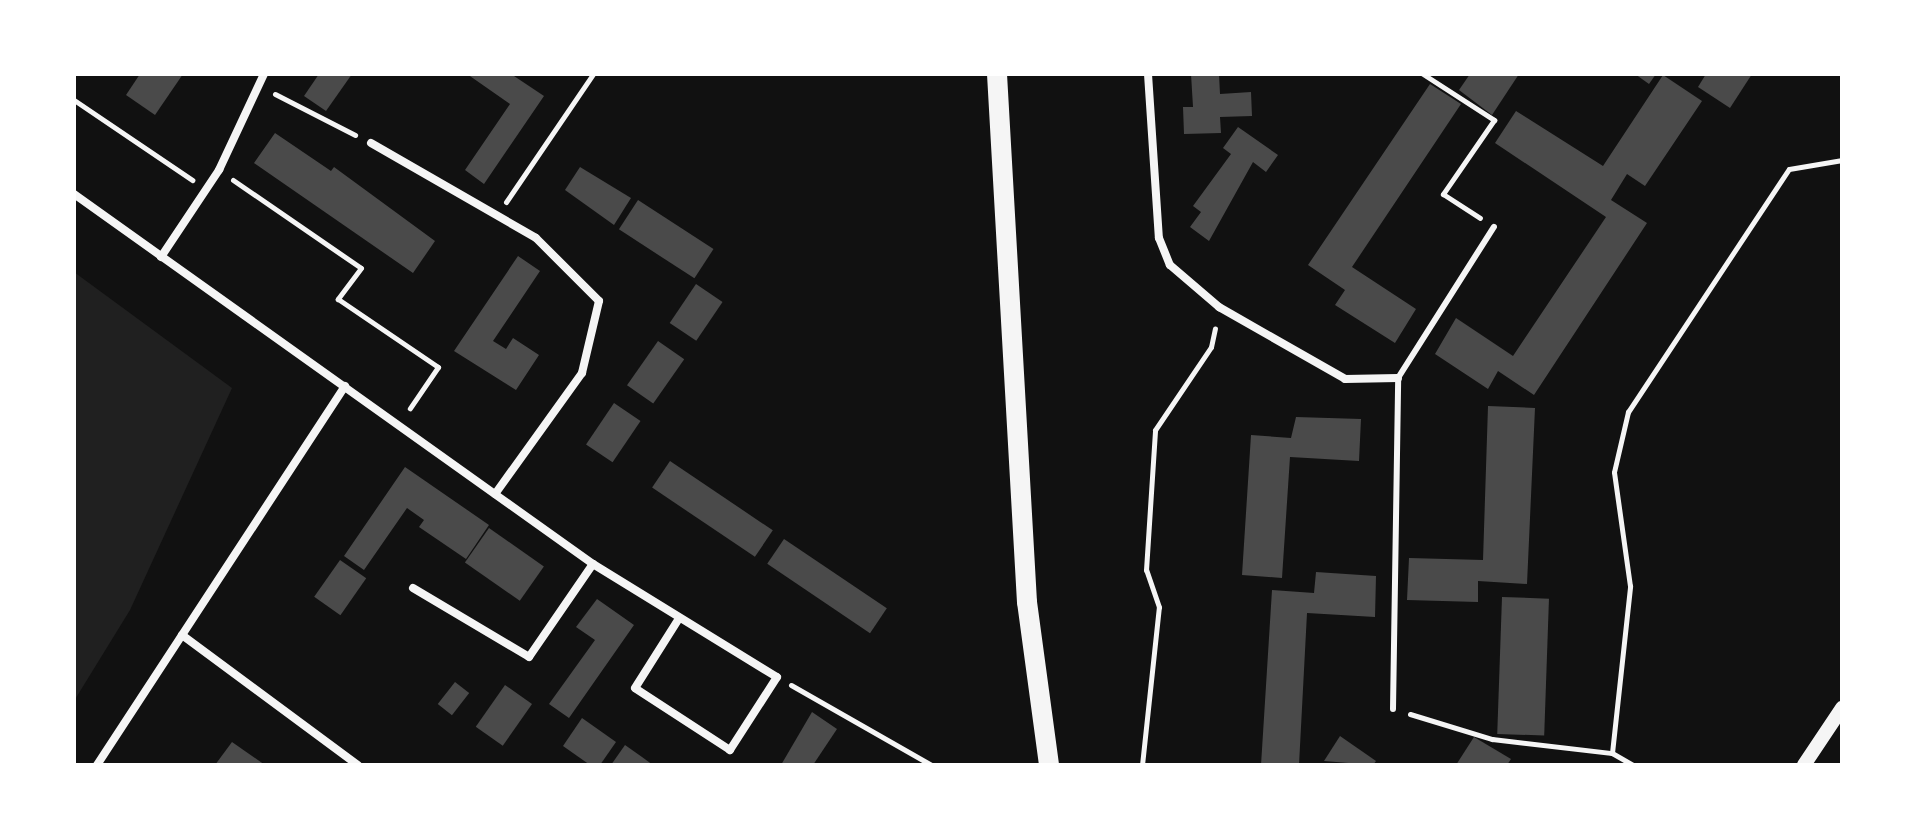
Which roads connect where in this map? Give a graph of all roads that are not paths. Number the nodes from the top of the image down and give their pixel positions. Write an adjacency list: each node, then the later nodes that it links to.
1 (264, 74): 7 (street)
2 (997, 74): 19 (main road)
3 (1148, 74): 8 (street)
4 (371, 143): 10 (street)
5 (74, 194): 7 (street)
6 (1494, 227): 8 (lane)
7 (161, 257): 9 (street)
8 (1398, 378): 16 (lane)
9 (345, 386): 10 (street); 14 (street)
10 (495, 494): 11 (street)
11 (593, 564): 12 (street); 13 (street)
12 (413, 588)
13 (678, 620): 13 (street)
14 (182, 635): 17 (street); 18 (street)
15 (1842, 708): 20 (street)
16 (1393, 709)
17 (97, 765)
18 (358, 765)
19 (1049, 765)
20 (1804, 765)

